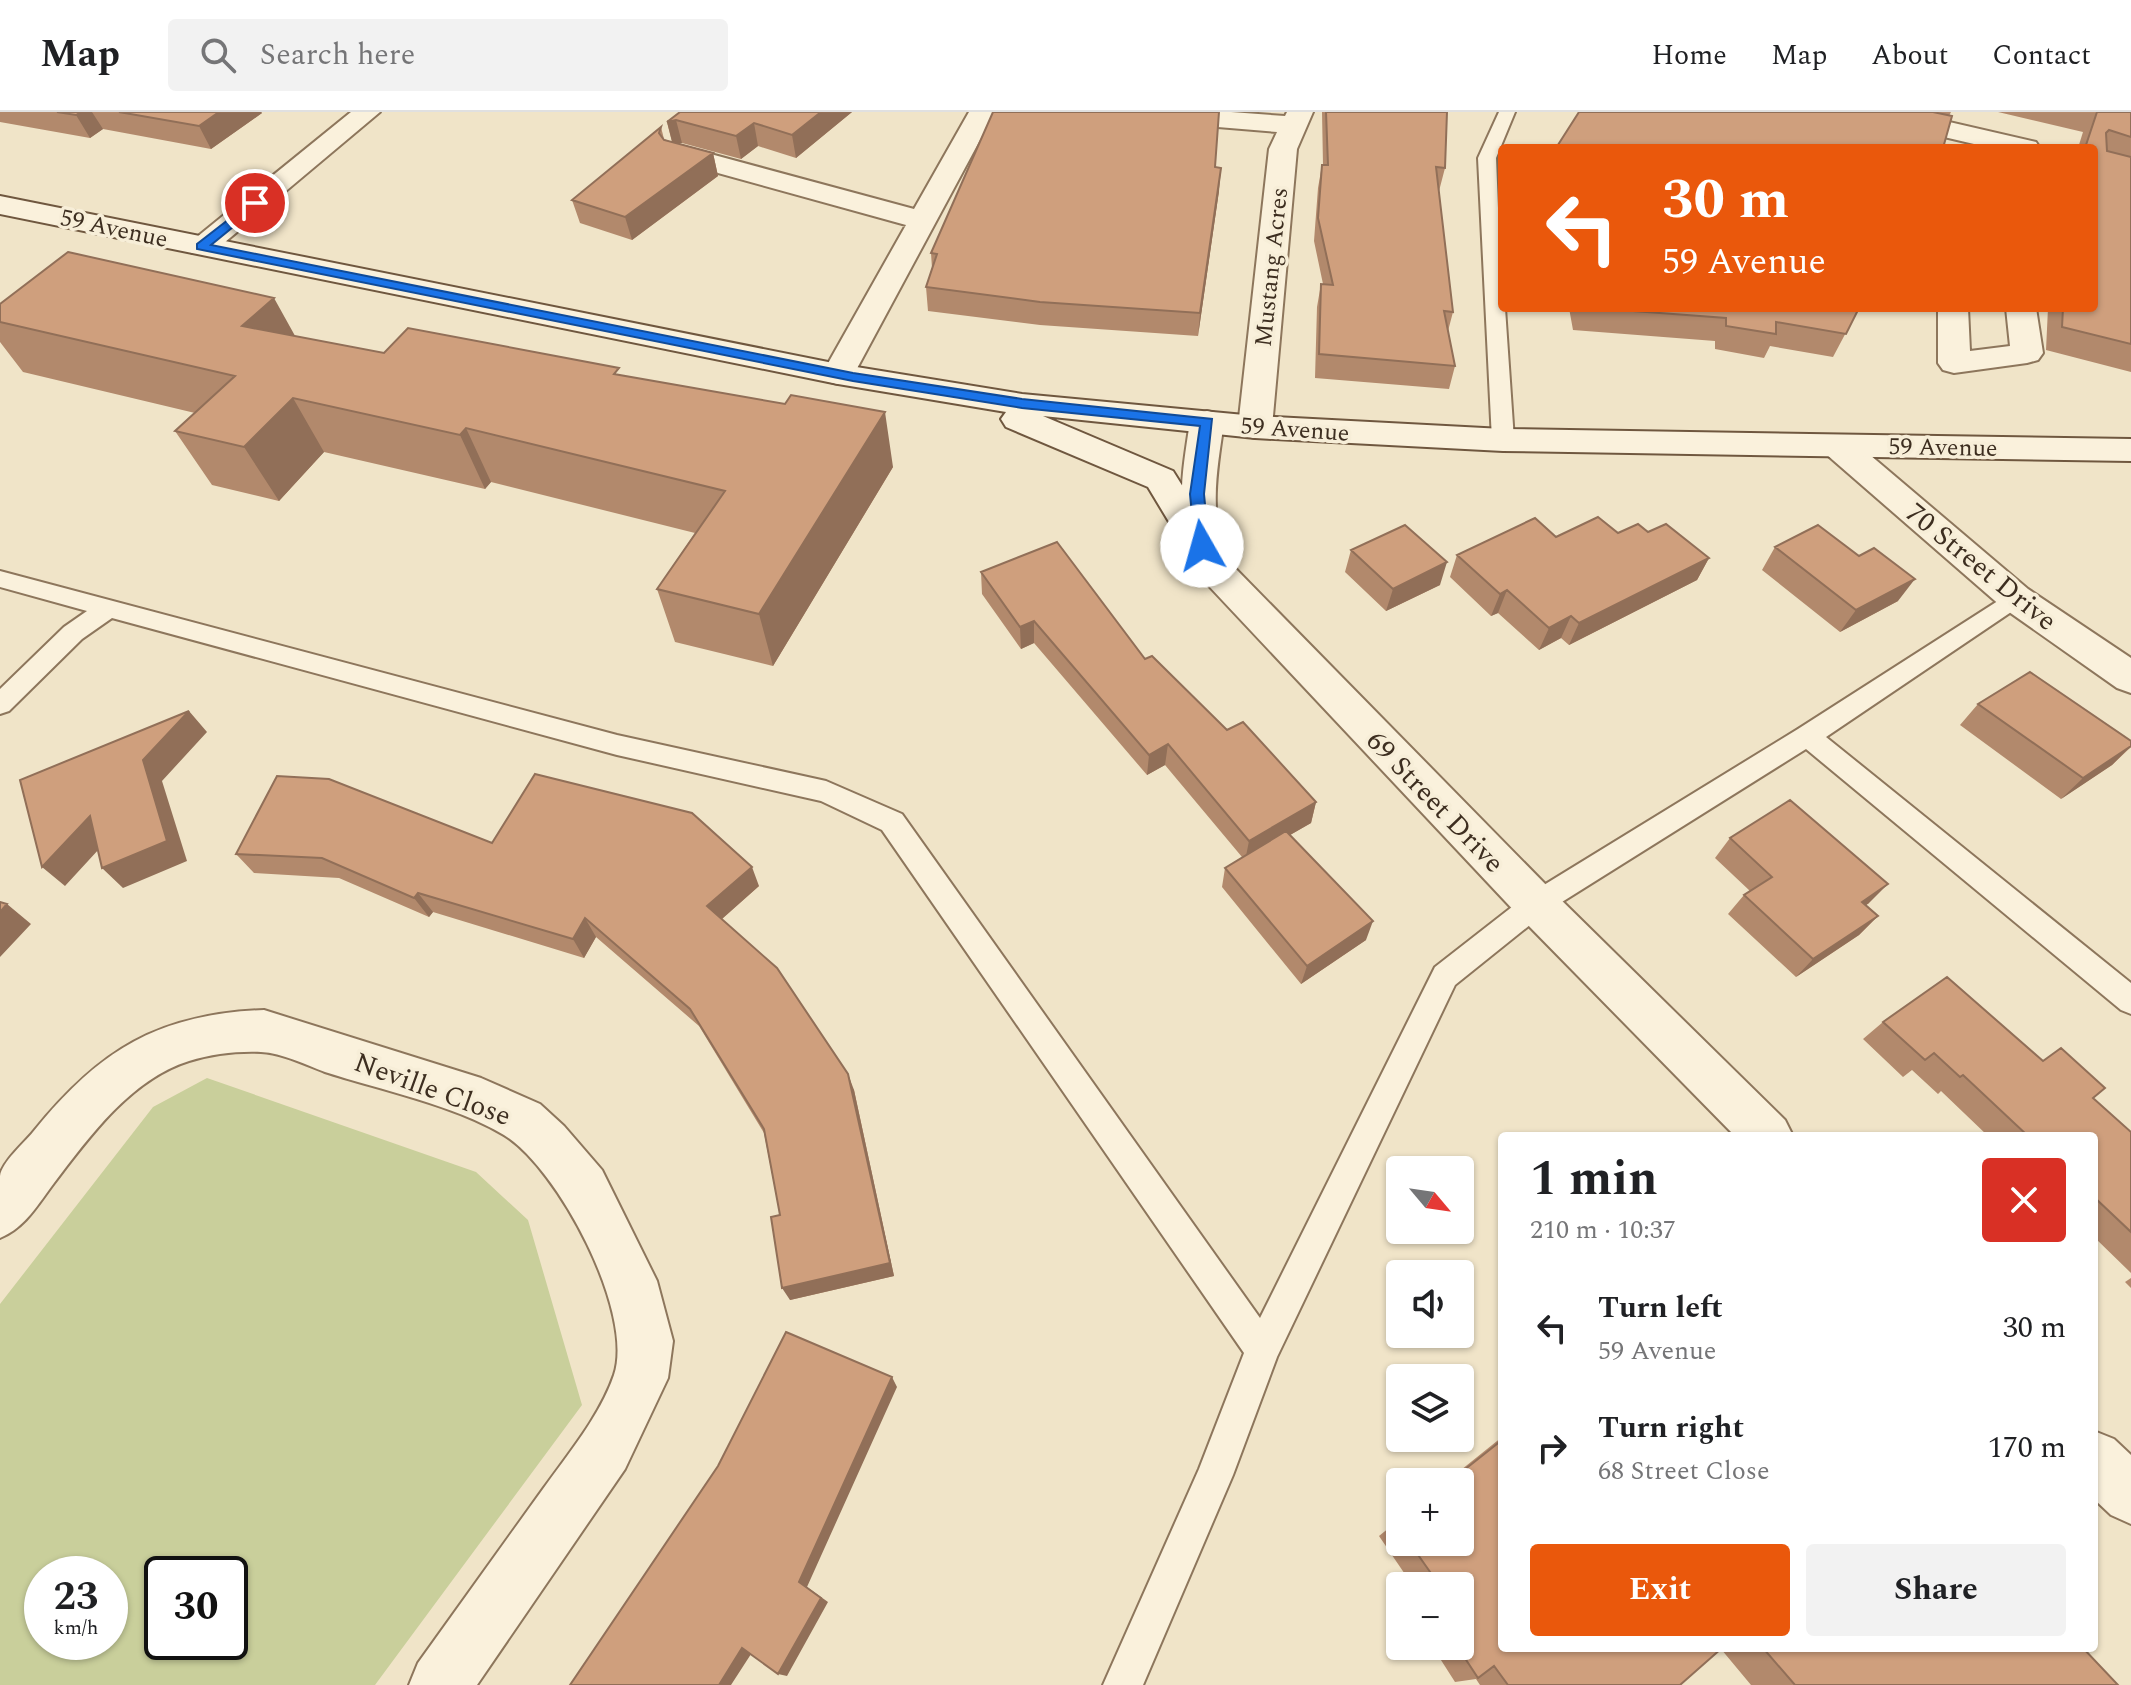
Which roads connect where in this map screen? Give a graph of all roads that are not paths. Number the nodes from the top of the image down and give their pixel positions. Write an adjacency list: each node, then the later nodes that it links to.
1 (367, 112): 12 (street)
2 (982, 112): 10 (street)
3 (1133, 112): 6 (street)
4 (1507, 112): 20 (lane)
5 (1872, 112): 7 (street)
6 (1296, 118): 19 (street, Mustang Acres)
7 (2009, 144)
8 (681, 154): 10 (street)
9 (0, 205): 11 (street, 59 Avenue)
10 (925, 221): 16 (street)
11 (145, 235): 12 (street, 59 Avenue); 13 (street)
12 (202, 247): 16 (street, 59 Avenue)
13 (112, 261)
14 (1953, 312): 15 (street)
15 (2022, 312)
16 (838, 374): 17 (street, 59 Avenue)
17 (945, 392): 18 (street, 59 Avenue); 23 (street)
18 (1207, 422): 19 (street, 59 Avenue); 23 (street, 69 Street Drive)
19 (1255, 427): 20 (street, 59 Avenue)
20 (1503, 440): 21 (street, 59 Avenue)
21 (1838, 446): 22 (street, 59 Avenue); 25 (street, 70 Street Drive)
22 (2131, 450)
23 (1202, 546): 30 (street, 69 Street Drive)
24 (0, 579): 26 (lane)
25 (2015, 598): 27 (street, 70 Street Drive); 29 (lane)
26 (107, 609): 28 (lane); 34 (lane)
27 (2131, 678)
28 (0, 704)
29 (1807, 736): 30 (lane); 31 (lane)
30 (1536, 904): 32 (street, 69 Street Drive); 34 (lane)
31 (2131, 1001)
32 (1764, 1132)
33 (0, 1213): 37 (street, Neville Close)
34 (1262, 1350): 38 (lane)
35 (2098, 1463): 36 (street)
36 (2131, 1495)
37 (440, 1685)
38 (1123, 1685)

